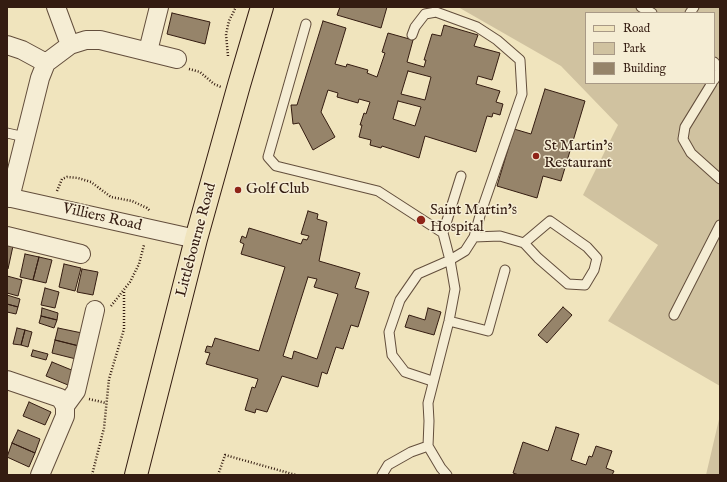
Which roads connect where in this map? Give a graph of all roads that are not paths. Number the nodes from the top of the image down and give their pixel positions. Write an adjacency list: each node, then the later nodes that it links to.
1 (56, 7): 9 (street)
2 (159, 7): 10 (street)
3 (262, 7): 23 (main road, Littlebourne Road)
4 (641, 7): 5 (lane)
5 (650, 12)
6 (306, 24): 20 (lane)
7 (412, 35): 22 (lane)
8 (7, 45): 12 (street)
9 (70, 45): 10 (street); 12 (street)
10 (148, 51): 11 (street)
11 (178, 59)
12 (46, 63): 15 (street)
13 (712, 84): 17 (lane)
14 (7, 133): 15 (lane)
15 (25, 137): 18 (street)
16 (461, 176): 20 (lane)
17 (720, 179)
18 (8, 198): 23 (street, Villiers Road)
19 (720, 225): 29 (lane)
20 (444, 232): 26 (lane)
21 (7, 236): 25 (street)
22 (474, 237): 24 (lane); 26 (lane)
23 (196, 239): 36 (main road, Littlebourne Road)
24 (524, 244): 24 (lane)
25 (80, 254)
26 (450, 260): 30 (lane); 32 (lane)
27 (505, 270): 30 (lane)
28 (95, 310): 33 (street)
29 (674, 315)
30 (449, 321): 32 (lane)
31 (7, 380): 33 (street)
32 (432, 381): 34 (lane)
33 (65, 406): 35 (street)
34 (428, 446): 37 (lane); 38 (lane)
35 (40, 475)
36 (136, 475)
37 (382, 475)
38 (447, 475)

